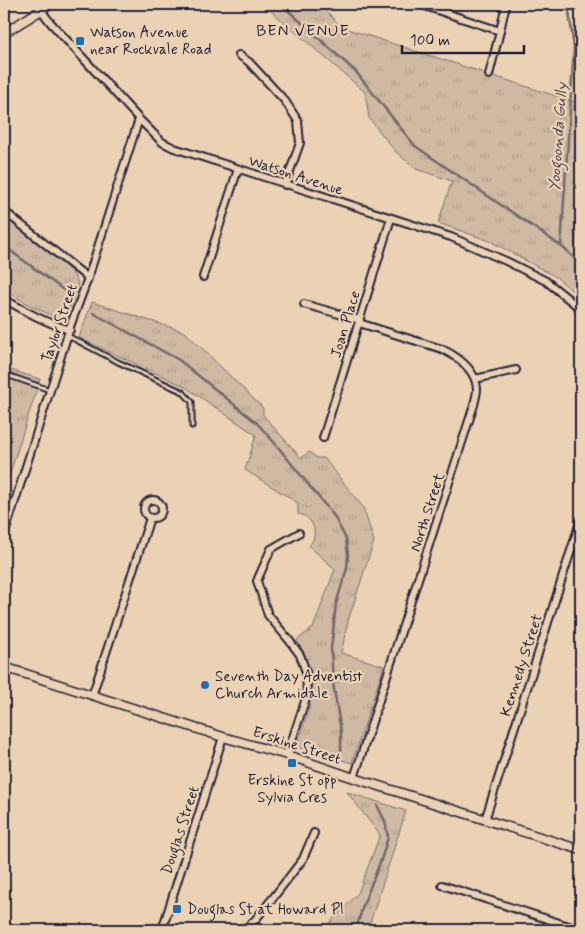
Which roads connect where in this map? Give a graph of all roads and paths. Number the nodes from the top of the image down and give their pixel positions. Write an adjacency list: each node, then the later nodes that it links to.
1 (51, 4): 4 (street)
2 (419, 4): 5 (street)
3 (506, 4): 5 (street)
4 (42, 10): 6 (street); 9 (street, Watson Avenue)
5 (500, 31): 8 (street)
6 (4, 33)
7 (239, 55): 11 (street)
8 (489, 75)
9 (140, 118): 10 (street, Watson Avenue); 15 (street, Taylor Street)
10 (238, 169): 11 (street, Watson Avenue); 14 (street)
11 (286, 185): 13 (street, Watson Avenue)
12 (4, 211): 15 (street)
13 (391, 218): 18 (street, Watson Avenue); 19 (street, Joan Place)
14 (203, 277)
15 (88, 278): 20 (street, Taylor Street)
16 (4, 299): 20 (street)
17 (304, 304): 19 (street)
18 (581, 309)
19 (359, 321): 23 (street); 26 (street, Joan Place)
20 (69, 333): 24 (street, Taylor Street); 25 (lane)
21 (516, 370): 23 (street)
22 (4, 374): 24 (lane)
23 (475, 379): 35 (street, North Street)
24 (50, 390): 30 (street, Taylor Street)
25 (192, 426)
26 (323, 438)
27 (150, 518): 32 (street)
28 (581, 519): 36 (street, Kennedy Street)
29 (299, 534): 34 (street)
30 (4, 536)
31 (4, 667): 32 (street, Erskine Street)
32 (92, 696): 33 (street, Erskine Street)
33 (223, 736): 34 (street, Erskine Street); 40 (street, Douglas Street)
34 (287, 755): 35 (street, Erskine Street)
35 (354, 778): 36 (street, Erskine Street)
36 (485, 820): 38 (street, Erskine Street)
37 (314, 833): 41 (street)
38 (581, 850)
39 (442, 885): 42 (street)
40 (162, 930)
41 (243, 930)
42 (581, 930)

